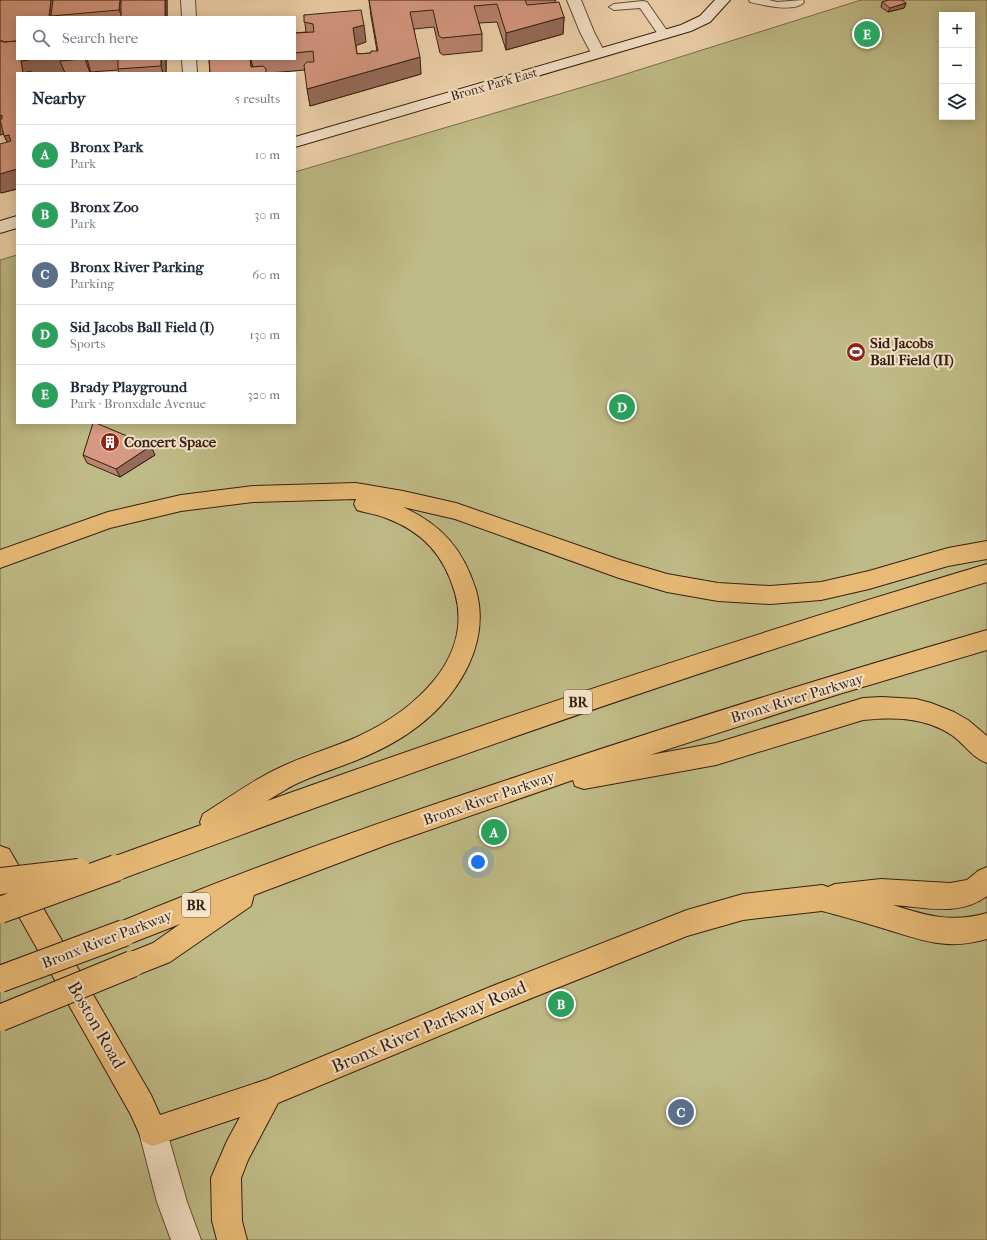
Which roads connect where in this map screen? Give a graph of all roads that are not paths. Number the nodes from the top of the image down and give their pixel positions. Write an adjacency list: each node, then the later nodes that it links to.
1 (188, 0): 8 (main road)
2 (574, 0): 10 (main road)
3 (723, 0): 9 (main road, Bronx Park East)
4 (754, 0): 6 (lane)
5 (644, 2): 7 (lane); 9 (lane)
6 (799, 2)
7 (614, 7)
8 (189, 16)
9 (664, 34): 10 (main road, Bronx Park East)
10 (598, 53): 13 (main road, Bronx Park East)
11 (190, 60): 12 (main road)
12 (190, 72)
13 (296, 142)
14 (16, 222): 15 (main road)
15 (0, 227)
16 (274, 493): 17 (main road); 18 (main road); 25 (main road)
17 (42, 544): 19 (main road); 21 (main road)
18 (987, 550)
19 (0, 559)
20 (987, 573): 25 (main road, BR)
21 (0, 574)
22 (987, 640): 24 (main road, Bronx River Parkway / BR)
23 (987, 752): 24 (main road)
24 (500, 794): 28 (main road, Bronx River Parkway / BR)
25 (175, 846): 27 (main road, BR)
26 (0, 858): 37 (main road, Boston Road)
27 (116, 868): 30 (main road, bridge); 32 (main road, BR, bridge)
28 (269, 878): 34 (main road, Bronx River Parkway / BR, bridge); 35 (main road, bridge)
29 (987, 880): 31 (main road, Bronx River Parkway Road)
30 (0, 881)
31 (822, 898): 33 (main road); 36 (main road, Bronx River Parkway Road)
32 (0, 910)
33 (987, 926)
34 (0, 979)
35 (0, 1018)
36 (268, 1094): 37 (main road, Bronx River Parkway Road); 39 (main road)
37 (153, 1132): 38 (main road)
38 (186, 1240)
39 (232, 1240)

